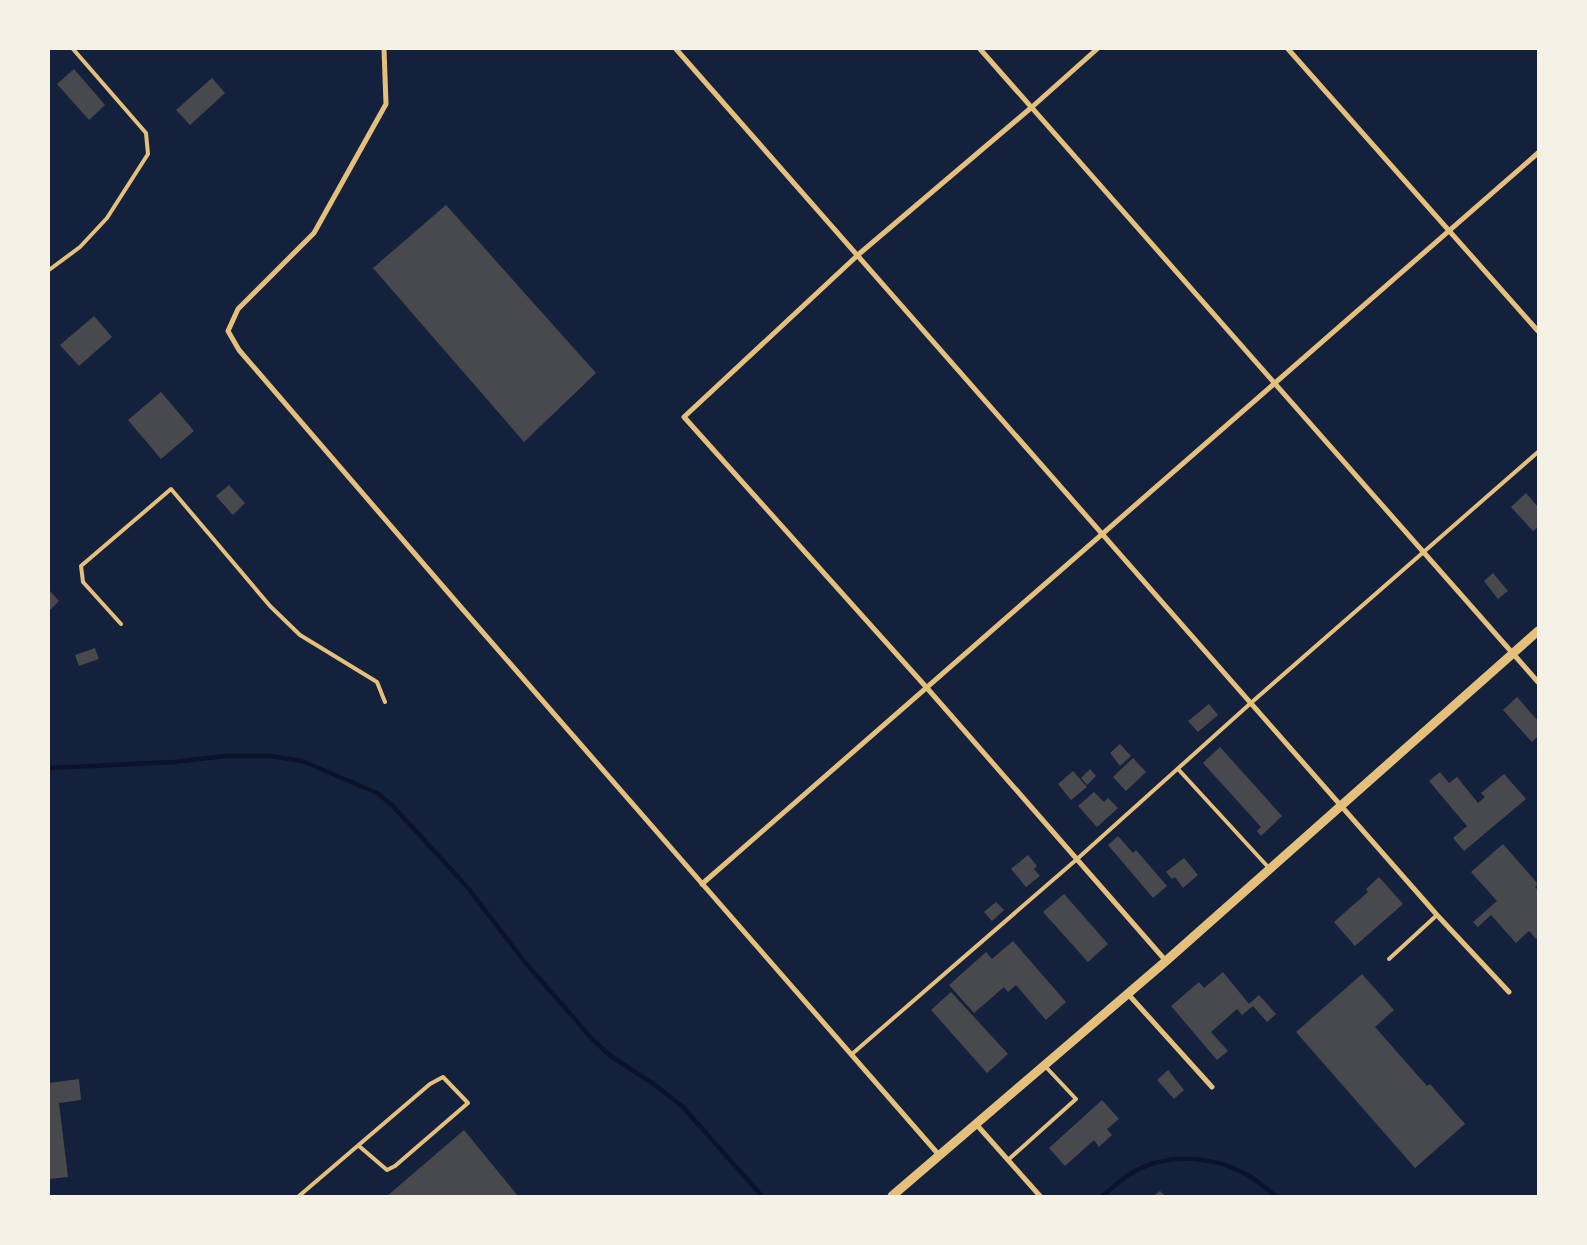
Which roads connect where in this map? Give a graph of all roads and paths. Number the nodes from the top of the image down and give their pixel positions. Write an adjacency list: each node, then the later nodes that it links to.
1 (384, 49): 28 (street)
2 (676, 49): 10 (street)
3 (980, 49): 7 (street)
4 (1097, 49): 7 (street)
5 (1288, 49): 9 (street)
6 (76, 50): 11 (lane)
7 (1032, 107): 10 (street); 13 (street)
8 (1538, 153): 9 (street)
9 (1449, 231): 12 (street); 13 (street)
10 (859, 254): 15 (street); 21 (street)
11 (49, 270)
12 (1538, 331)
13 (1276, 384): 15 (street); 16 (street)
14 (1538, 452): 16 (lane)
15 (1104, 533): 21 (street); 23 (street)
16 (1424, 553): 19 (street); 23 (lane)
17 (121, 624): 22 (lane)
18 (1538, 631): 19 (street)
19 (1513, 653): 20 (street); 25 (street)
20 (1538, 682)
21 (928, 688): 26 (street); 28 (street)
22 (385, 702)
23 (1252, 702): 24 (lane); 25 (street)
24 (1178, 769): 26 (lane); 27 (lane)
25 (1341, 805): 27 (street); 29 (street)
26 (1076, 860): 31 (street); 34 (lane)
27 (1270, 869): 31 (street)
28 (702, 884): 34 (street)
29 (1437, 915): 30 (lane); 32 (street)
30 (1389, 959)
31 (1166, 960): 33 (street)
32 (1509, 992)
33 (1128, 994): 35 (street); 36 (street)
34 (852, 1054): 39 (street)
35 (1044, 1065): 37 (street); 40 (lane)
36 (1212, 1087)
37 (975, 1123): 39 (street); 40 (street)
38 (359, 1146): 38 (lane); 41 (lane)
39 (939, 1155): 42 (street)
40 (1008, 1160): 43 (street)
41 (299, 1196)
42 (894, 1196)
43 (1040, 1196)

